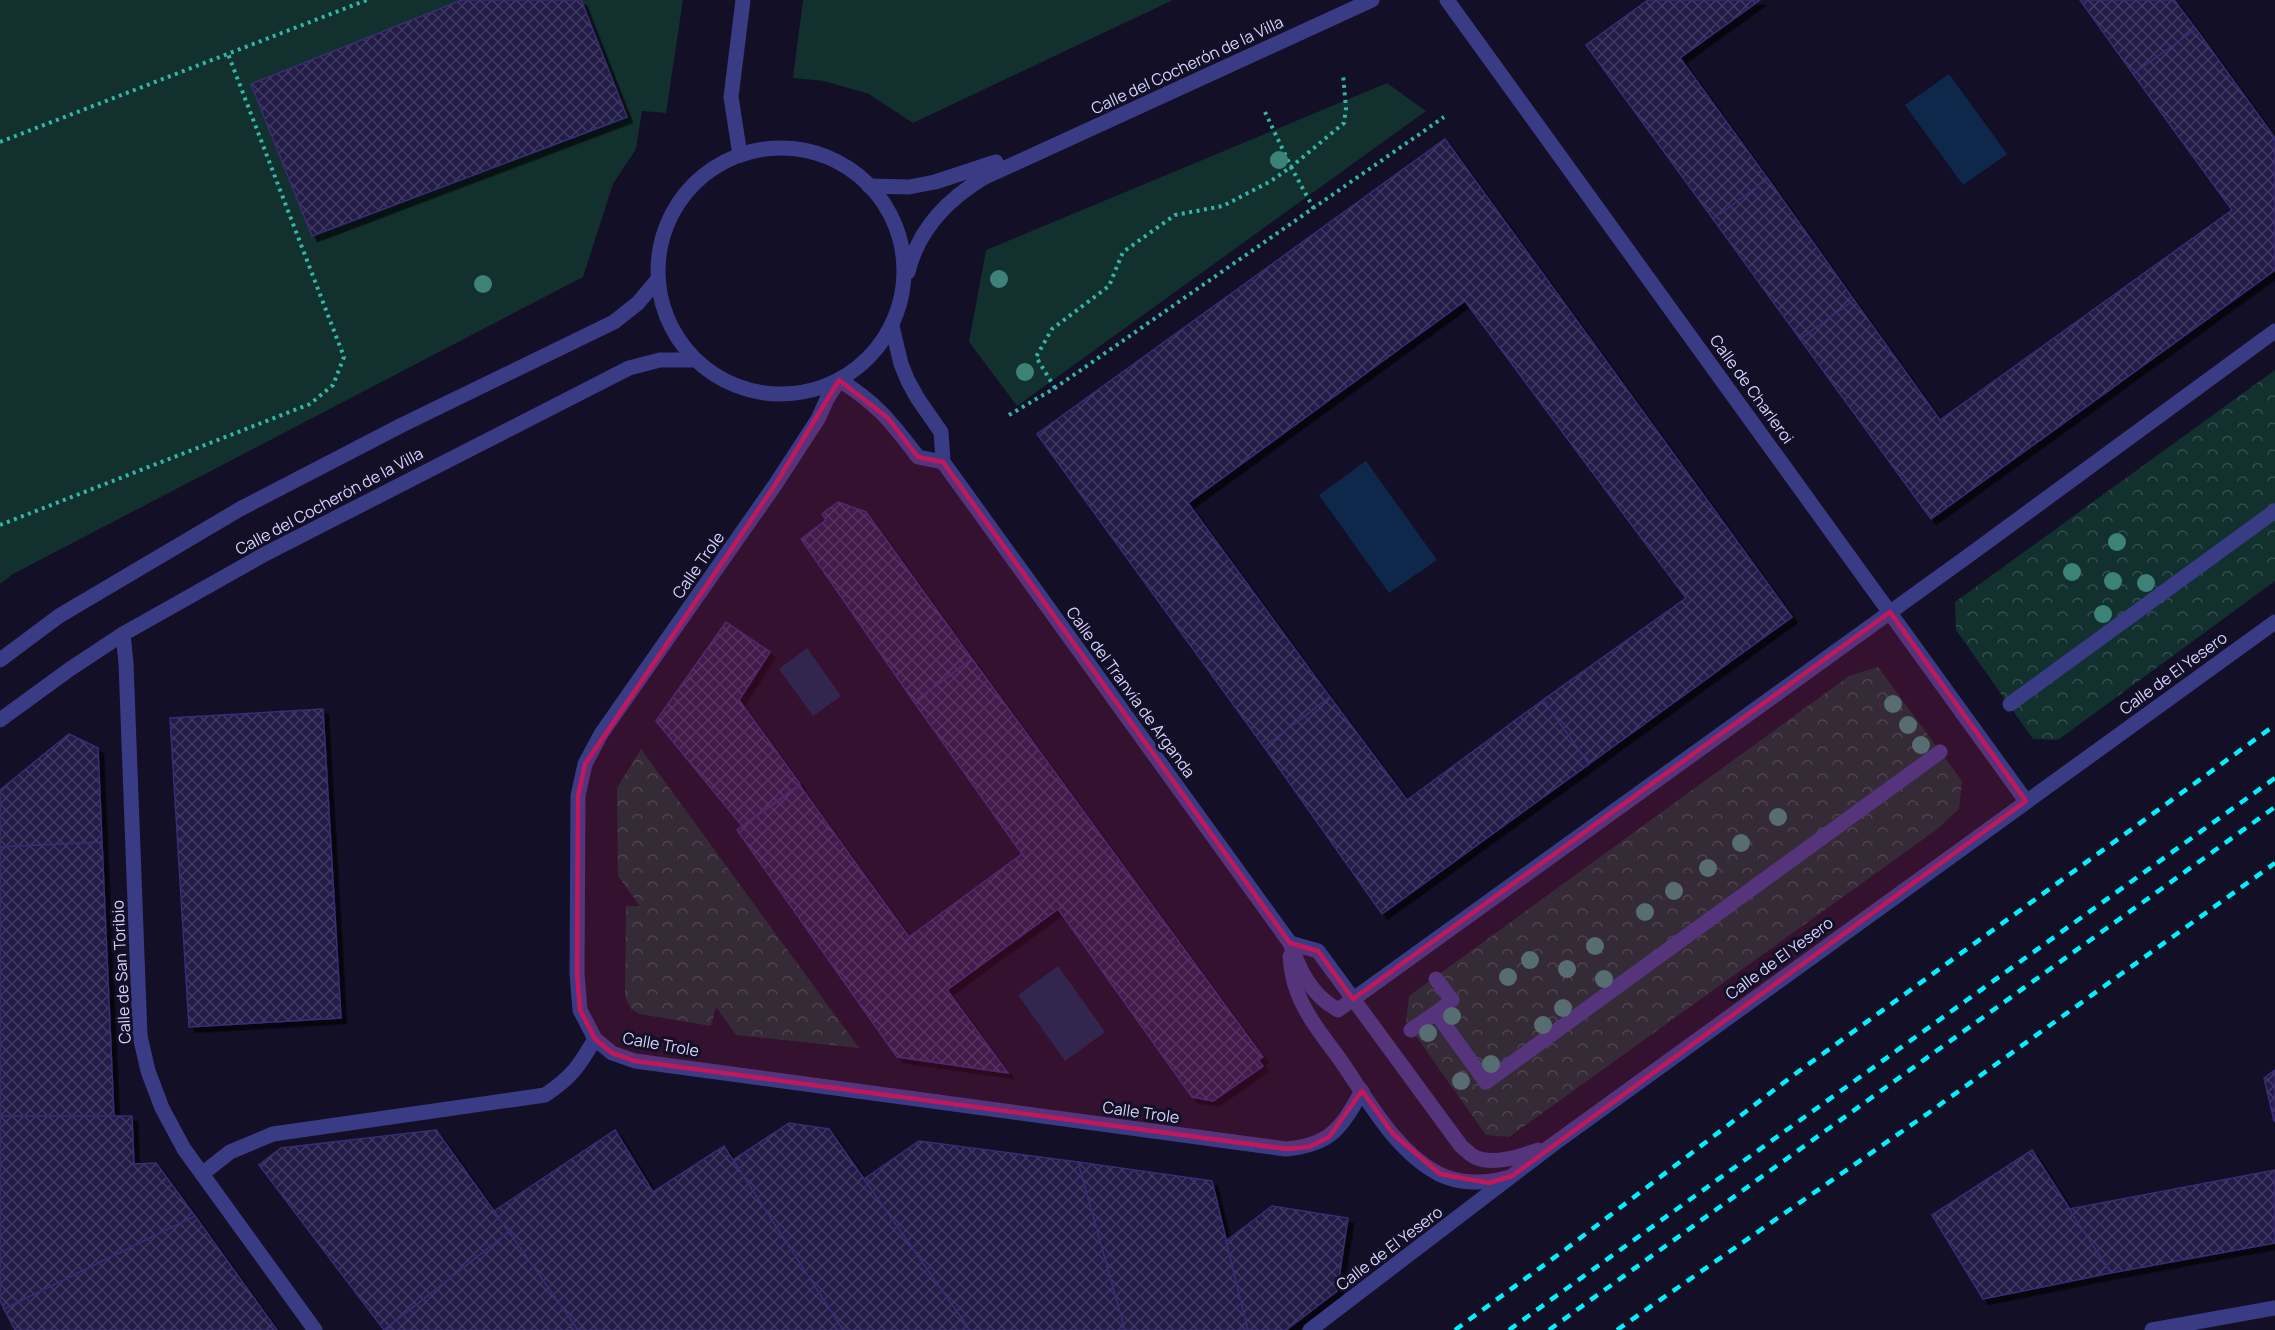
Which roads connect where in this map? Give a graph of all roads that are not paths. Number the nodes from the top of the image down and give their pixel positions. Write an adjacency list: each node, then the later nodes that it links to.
1 (743, 0): 4 (street)
2 (1372, 0): 5 (street, Calle del Cocherón de la Villa)
3 (1447, 0): 15 (street, Calle de Charleroi)
4 (740, 155): 6 (street); 7 (street)
5 (1017, 162): 6 (street, Calle del Cocherón de la Villa); 8 (street, Calle del Cocherón de la Villa)
6 (869, 186): 8 (street)
7 (658, 279): 11 (street); 18 (street, Calle del Cocherón de la Villa)
8 (904, 287): 9 (street, Calle del Cocherón de la Villa)
9 (892, 326): 12 (street); 13 (street)
10 (2275, 331): 15 (street)
11 (695, 360): 12 (street); 17 (street, Calle del Cocherón de la Villa)
12 (839, 380): 13 (street); 28 (street, Calle Trole)
13 (943, 462): 23 (street, Calle del Tranvía de Arganda)
14 (2275, 511): 19 (street)
15 (1890, 612): 22 (street, Calle de Charleroi); 25 (street)
16 (2275, 622): 22 (street, Calle de El Yesero)
17 (123, 634): 20 (street, Calle del Cocherón de la Villa); 31 (street, Calle de San Toribio)
18 (0, 660)
19 (2010, 704)
20 (0, 720)
21 (1940, 752): 26 (street)
22 (2026, 801): 30 (street, Calle de El Yesero)
23 (1290, 943): 25 (street); 25 (street, Calle del Tranvía de Arganda); 29 (street)
24 (1436, 979): 26 (street)
25 (1353, 999): 30 (street)
26 (1436, 1013): 27 (street)
27 (1411, 1030)
28 (595, 1039): 29 (street, Calle Trole); 31 (street)
29 (1362, 1091): 32 (street)
30 (1555, 1143): 32 (street, Calle de El Yesero)
31 (202, 1174): 34 (street, Calle de San Toribio)
32 (1512, 1176): 35 (street, Calle de El Yesero)
33 (2275, 1308): 36 (street)
34 (315, 1330)
35 (1310, 1330)
36 (2152, 1330)

